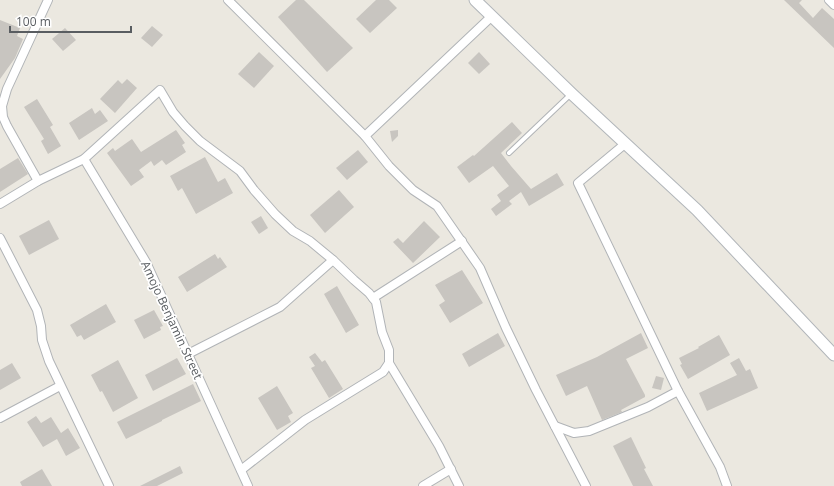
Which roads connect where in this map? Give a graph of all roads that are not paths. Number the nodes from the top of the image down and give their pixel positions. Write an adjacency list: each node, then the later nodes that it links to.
1 (48, 0): 12 (street)
2 (228, 0): 8 (street)
3 (475, 0): 6 (street)
4 (829, 0): 5 (street)
5 (834, 5)
6 (492, 16): 7 (street); 8 (street)
7 (572, 94): 9 (street); 10 (lane)
8 (365, 136): 15 (street)
9 (626, 143): 19 (street); 22 (street)
10 (509, 153)
11 (84, 160): 12 (street); 16 (street); 18 (street, Amojo Benjamin Street)
12 (38, 181): 13 (street)
13 (0, 204)
14 (0, 238): 21 (street)
15 (462, 241): 17 (street); 24 (street)
16 (333, 260): 17 (street); 18 (street)
17 (373, 298): 20 (street)
18 (188, 354): 26 (street, Amojo Benjamin Street)
19 (834, 355)
20 (389, 363): 25 (street); 26 (street)
21 (60, 386): 23 (street); 27 (street)
22 (678, 391): 24 (street); 32 (street)
23 (0, 418)
24 (555, 426): 31 (street)
25 (451, 469): 29 (street); 30 (street)
26 (240, 470): 28 (street, Amojo Benjamin Street)
27 (109, 486)
28 (248, 486)
29 (423, 486)
30 (459, 486)
31 (586, 486)
32 (727, 486)

